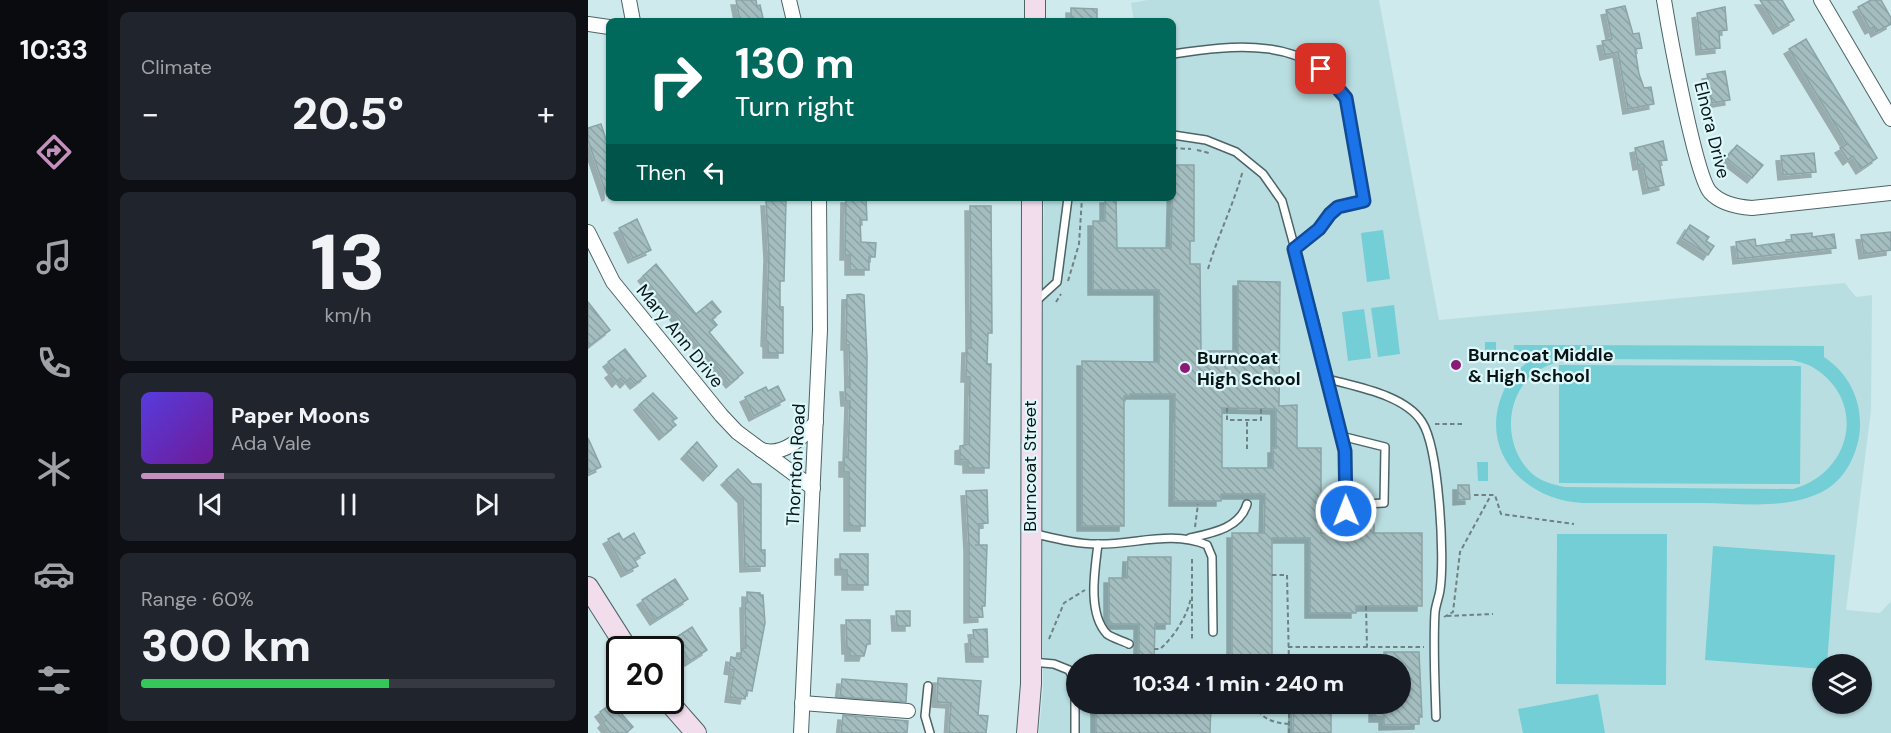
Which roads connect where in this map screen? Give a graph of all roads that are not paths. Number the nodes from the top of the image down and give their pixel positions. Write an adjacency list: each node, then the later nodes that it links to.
1 (629, 0): 6 (street)
2 (789, 0): 7 (street)
3 (1035, 0): 8 (main road)
4 (1664, 0): 14 (street, Elnora Drive)
5 (1821, 0): 12 (street)
6 (632, 18)
7 (793, 18)
8 (1035, 18)
9 (588, 24): 10 (street)
10 (606, 27)
11 (1176, 54): 19 (lane)
12 (1891, 119)
13 (1176, 135): 19 (lane)
14 (1891, 193)
15 (819, 201): 22 (street, Thornton Road)
16 (1032, 201): 20 (main road, Burncoat Street)
17 (1068, 201): 20 (lane)
18 (588, 232): 24 (street, Mary Ann Drive)
19 (1294, 249): 21 (lane)
20 (1030, 305): 27 (main road, Burncoat Street)
21 (1328, 379): 23 (lane); 39 (lane)
22 (816, 422): 24 (street); 25 (street, Thornton Road)
23 (1341, 436): 23 (lane)
24 (762, 450): 25 (street, Mary Ann Drive)
25 (813, 488): 36 (street, Thornton Road)
26 (1246, 504): 28 (lane)
27 (1030, 532): 29 (lane); 34 (main road, Burncoat Street)
28 (1190, 538): 29 (lane); 31 (lane)
29 (1098, 544): 33 (lane)
30 (588, 587): 32 (main road)
31 (1213, 632)
32 (619, 636)
33 (1129, 644)
34 (1031, 662): 43 (main road, Burncoat Street); 44 (lane)
35 (928, 686): 42 (lane)
36 (802, 703): 37 (street); 41 (street, Thornton Road)
37 (908, 711)
38 (679, 714): 40 (main road)
39 (1436, 717)
40 (696, 733)
41 (801, 733)
42 (930, 733)
43 (1027, 733)
44 (1075, 733)

